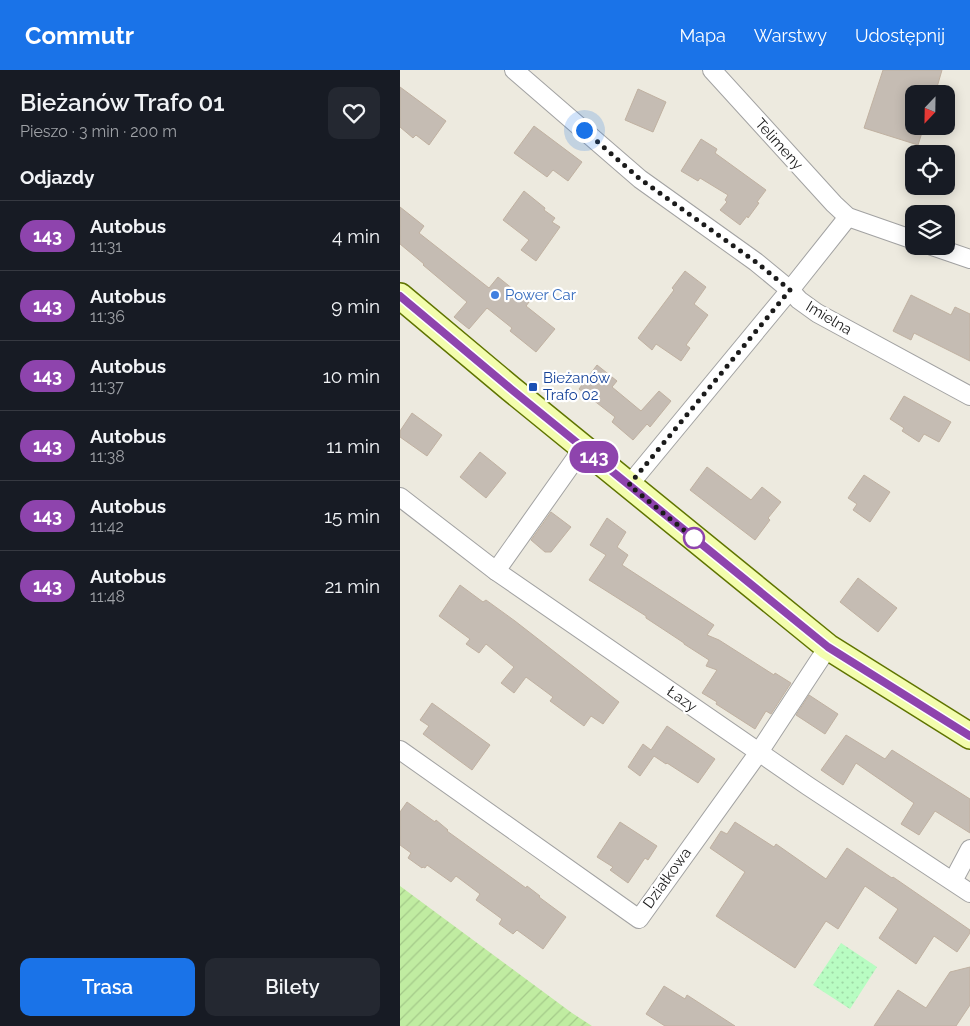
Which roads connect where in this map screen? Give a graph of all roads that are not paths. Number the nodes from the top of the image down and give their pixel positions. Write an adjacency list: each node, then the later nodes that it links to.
1 (514, 70): 7 (street, Imielna)
2 (712, 70): 3 (street, Telimeny)
3 (848, 217): 4 (street, Telimeny); 7 (street)
4 (905, 237)
5 (955, 253): 6 (street)
6 (970, 258)
7 (790, 290): 9 (street, Imielna); 11 (street)
8 (400, 296): 10 (street)
9 (970, 396)
10 (583, 448): 11 (street); 13 (street)
11 (629, 485): 14 (street)
12 (400, 497): 13 (street, Łazy)
13 (496, 571): 17 (street, Łazy)
14 (828, 647): 15 (street); 17 (street, Działkowa)
15 (970, 736)
16 (400, 750): 17 (street, Działkowa)
17 (759, 752): 19 (street, Łazy)
18 (970, 849): 19 (street)
19 (952, 881): 20 (street, Łazy)
20 (970, 892)

